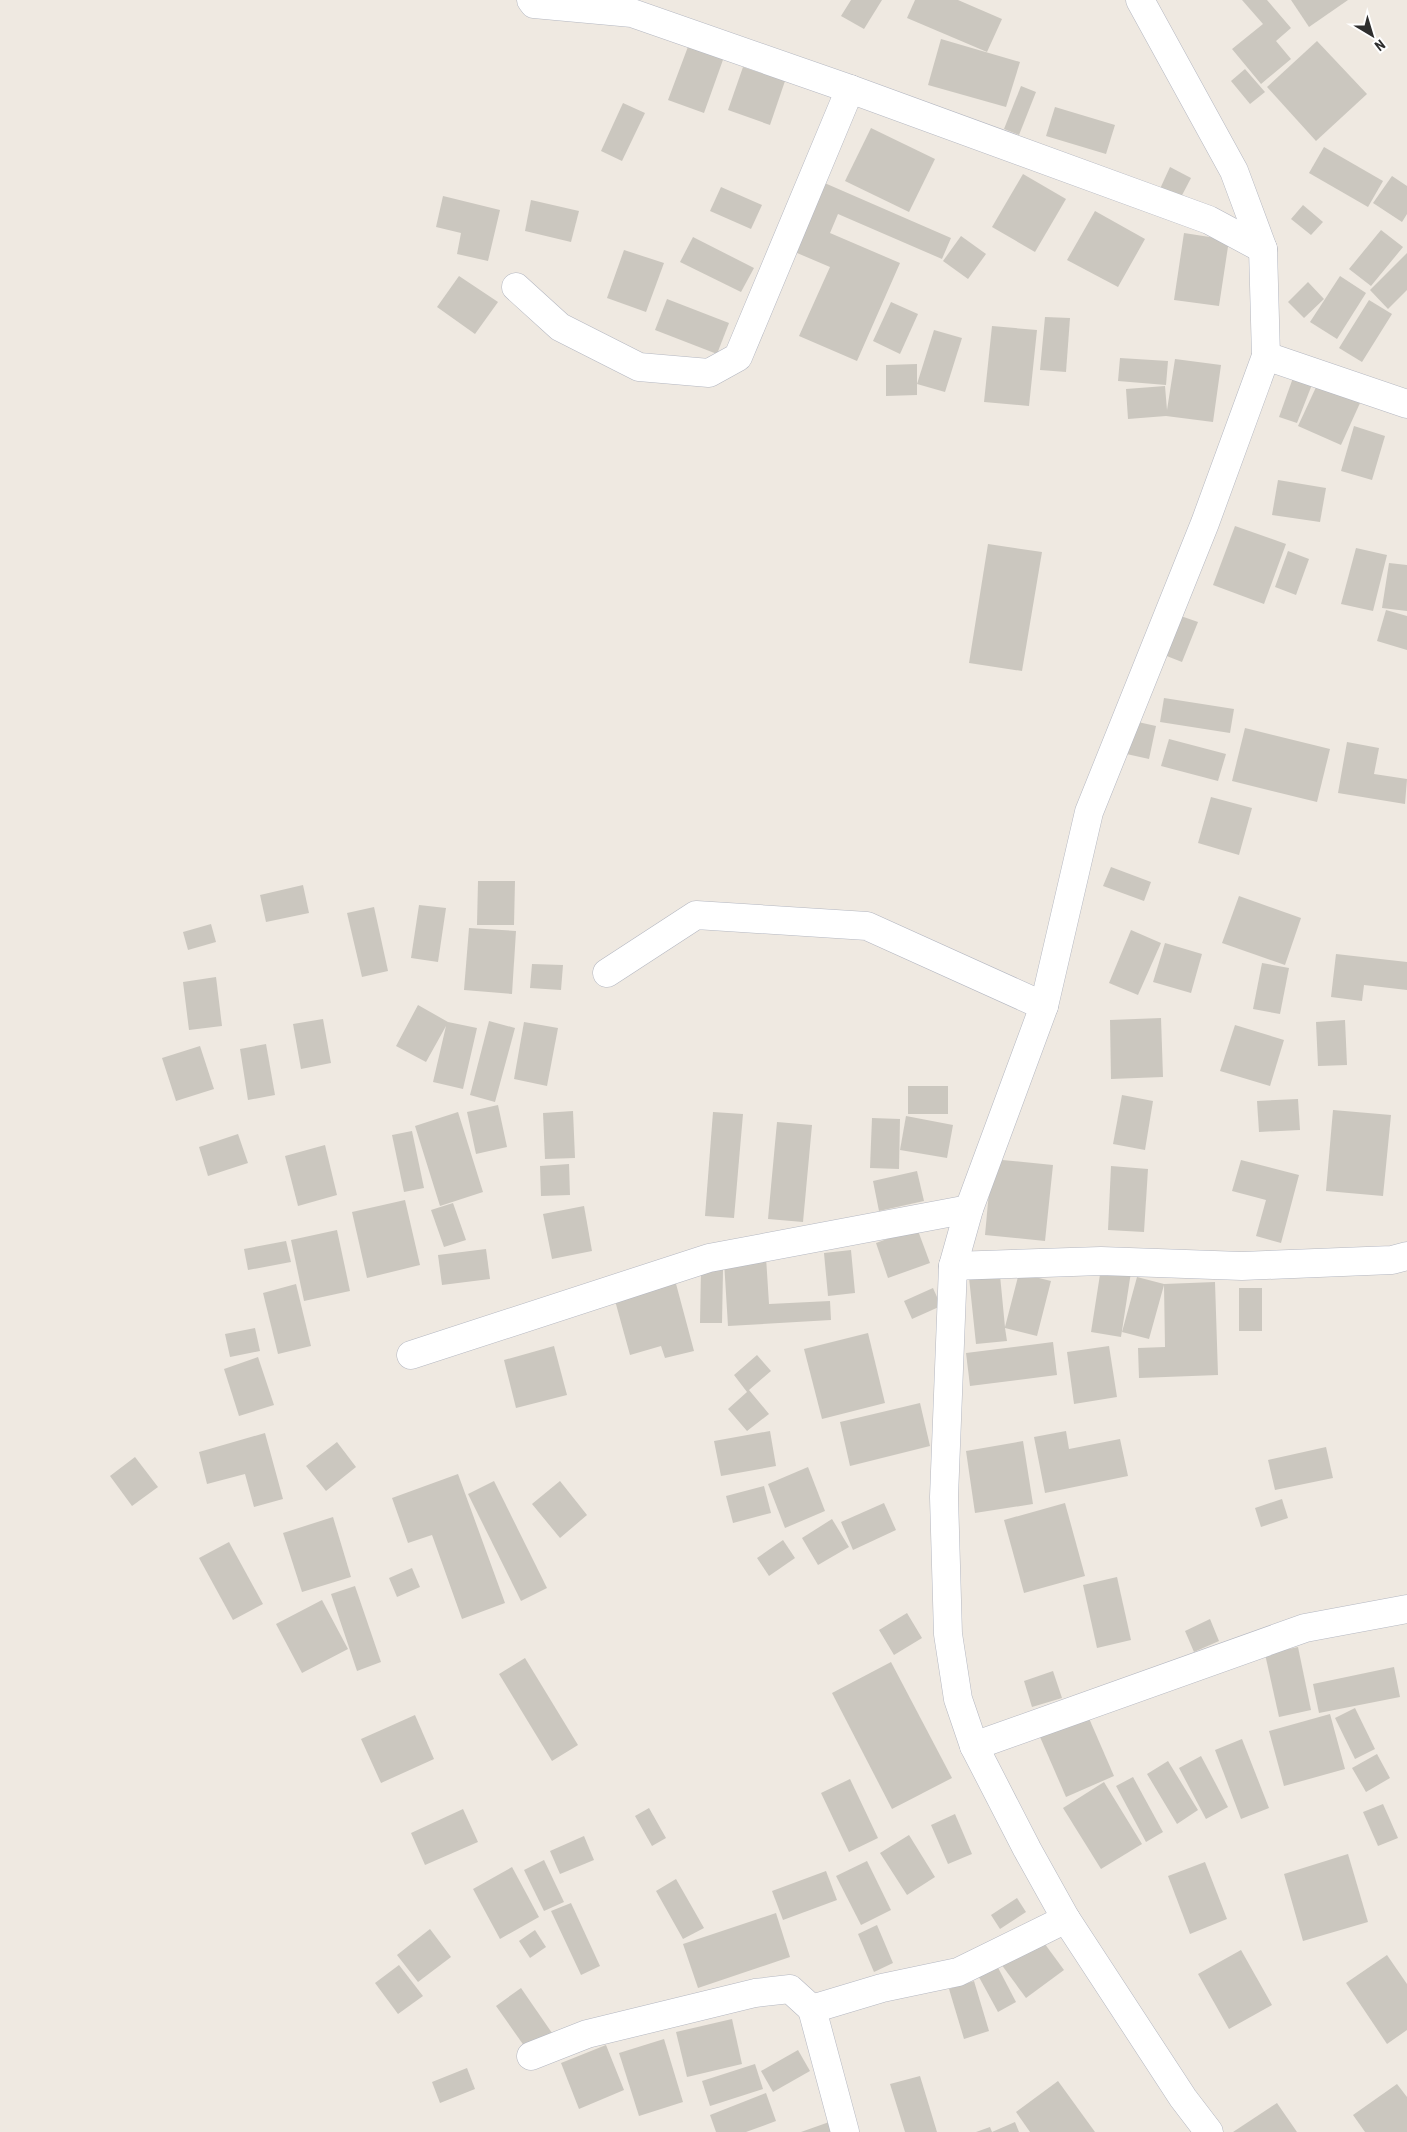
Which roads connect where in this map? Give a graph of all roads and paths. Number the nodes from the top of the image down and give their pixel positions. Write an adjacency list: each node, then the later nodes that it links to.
1 (531, 0): 3 (street)
2 (1140, 0): 4 (street)
3 (850, 89): 4 (street); 5 (street)
4 (1263, 249): 6 (street)
5 (516, 287)
6 (1266, 356): 7 (street); 9 (street)
7 (1407, 404)
8 (607, 973): 9 (street)
9 (1044, 1006): 10 (street)
10 (969, 1209): 12 (street); 13 (street)
11 (1407, 1256): 12 (street)
12 (953, 1266): 15 (street)
13 (411, 1355)
14 (1407, 1609): 15 (street)
15 (974, 1746): 16 (street)
16 (1066, 1919): 17 (street); 20 (street)
17 (812, 2009): 18 (street); 19 (street)
18 (531, 2056)
19 (845, 2132)
20 (1209, 2132)

